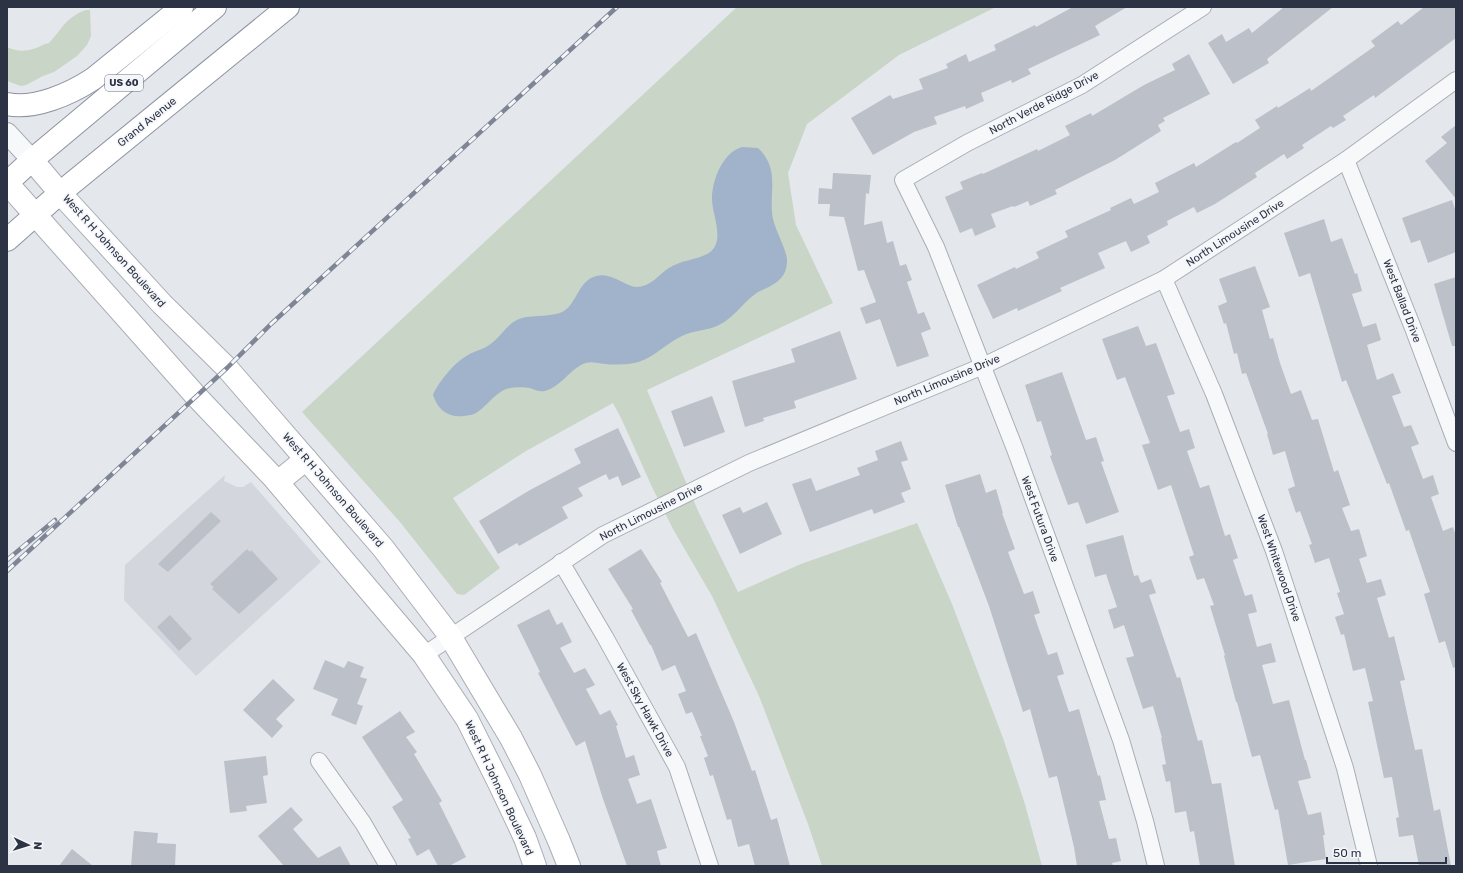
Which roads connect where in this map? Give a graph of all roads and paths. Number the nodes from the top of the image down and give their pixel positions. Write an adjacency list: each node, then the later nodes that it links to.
1 (182, 7): 6 (main road)
2 (215, 7): 8 (main road, US 60)
3 (288, 7): 12 (main road, Grand Avenue)
4 (1202, 7): 10 (street, North Verde Ridge Drive)
5 (1456, 80): 9 (street, North Limousine Drive)
6 (7, 104)
7 (7, 133): 8 (street)
8 (32, 160): 11 (main road, US 60); 12 (main road, West R H Johnson Boulevard)
9 (1346, 160): 15 (street, North Limousine Drive); 17 (street, West Ballad Drive)
10 (903, 180): 16 (street, West Futura Drive)
11 (7, 183): 13 (main road, West R H Johnson Boulevard)
12 (60, 193): 13 (main road, Grand Avenue); 18 (main road, West R H Johnson Boulevard)
13 (34, 215): 14 (main road, Grand Avenue); 19 (main road, West R H Johnson Boulevard)
14 (7, 240)
15 (1164, 279): 16 (street, North Limousine Drive); 29 (street, West Whitewood Drive)
16 (983, 366): 20 (street, North Limousine Drive); 28 (street, West Futura Drive)
17 (1456, 443)
18 (306, 459): 19 (main road); 21 (main road, West R H Johnson Boulevard)
19 (278, 482): 22 (main road, West R H Johnson Boulevard)
20 (561, 562): 21 (street, North Limousine Drive); 27 (street, West Sky Hawk Drive)
21 (450, 636): 22 (street, North Limousine Drive); 26 (main road, West R H Johnson Boulevard)
22 (424, 655): 25 (main road, West R H Johnson Boulevard)
23 (319, 761): 24 (street)
24 (388, 866)
25 (535, 866)
26 (569, 866)
27 (710, 866)
28 (1156, 866)
29 (1369, 866)

